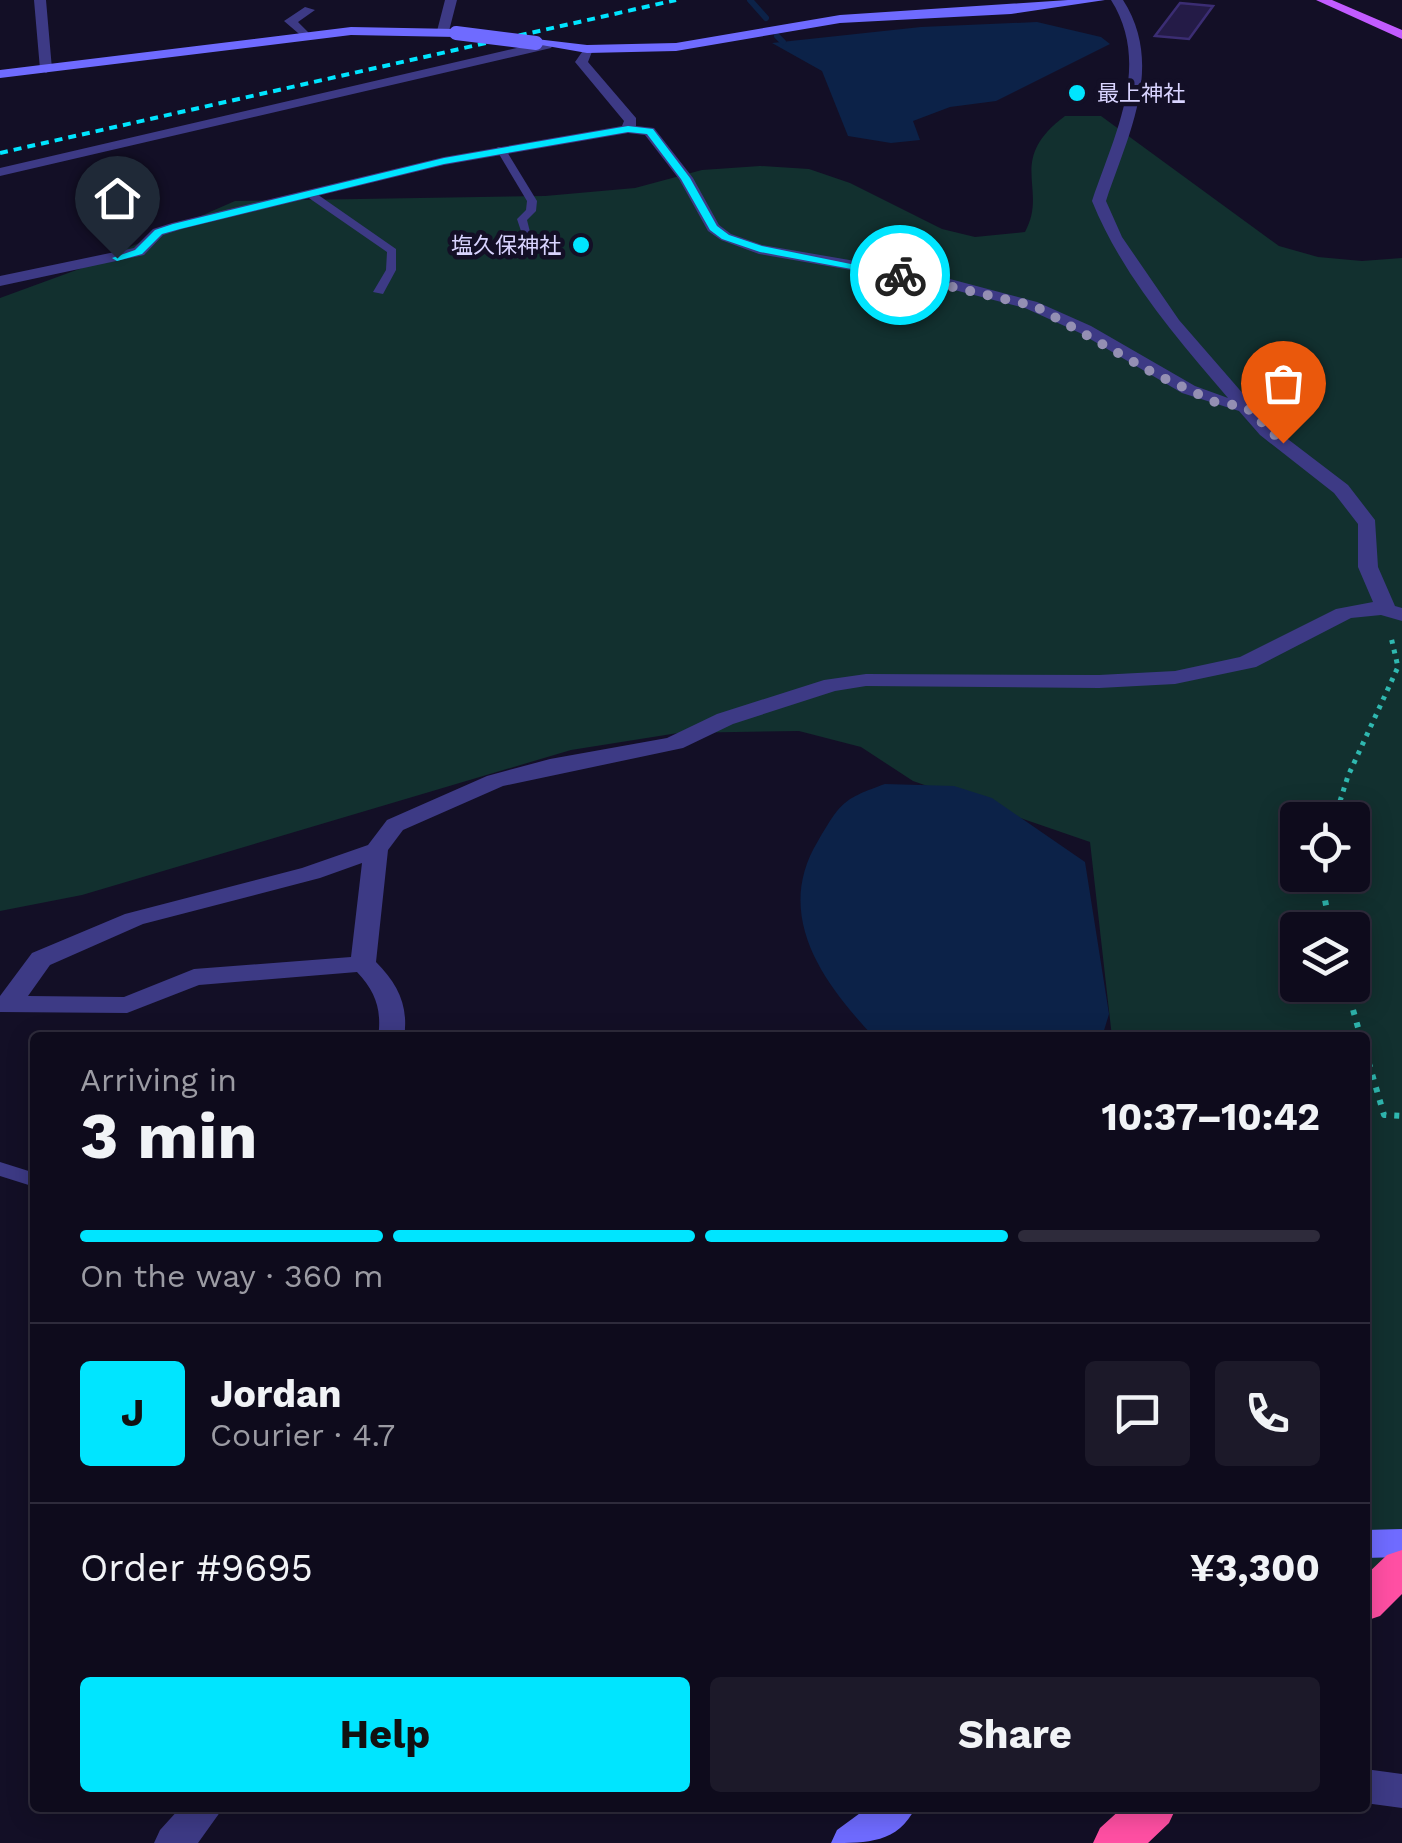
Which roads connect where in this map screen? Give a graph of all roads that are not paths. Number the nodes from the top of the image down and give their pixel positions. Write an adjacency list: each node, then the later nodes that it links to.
1 (40, 0): 14 (street)
2 (451, 0): 9 (street)
3 (1056, 0): 7 (street)
4 (1098, 0): 7 (street)
5 (1118, 0): 23 (street)
6 (1322, 0): 10 (main road)
7 (966, 6): 13 (street)
8 (309, 10): 11 (street)
9 (450, 32): 11 (street); 12 (street, bridge)
10 (1402, 35)
11 (305, 36): 14 (street)
12 (542, 44): 13 (street); 18 (street)
13 (588, 49): 16 (street)
14 (46, 69): 15 (street)
15 (0, 74)
16 (628, 129): 17 (street); 23 (street)
17 (501, 148): 19 (street); 20 (lane)
18 (0, 172)
19 (310, 194): 21 (street); 22 (lane)
20 (528, 238)
21 (0, 281)
22 (379, 292)
23 (1246, 407): 24 (street)
24 (1394, 611): 25 (street)
25 (376, 850): 26 (street); 27 (street)
26 (362, 964): 27 (street); 28 (street)
27 (4, 1004)
28 (392, 1032)
29 (0, 1170): 30 (lane)
30 (30, 1179)
31 (1402, 1543): 32 (street)
32 (1370, 1544)
33 (1402, 1567): 34 (highway)
34 (1370, 1598)
35 (1370, 1787): 36 (street)
36 (1402, 1791)
37 (201, 1812): 40 (street)
38 (891, 1812): 41 (street)
39 (1149, 1812): 42 (highway)
40 (174, 1843)
41 (850, 1843)
42 (1116, 1843)

